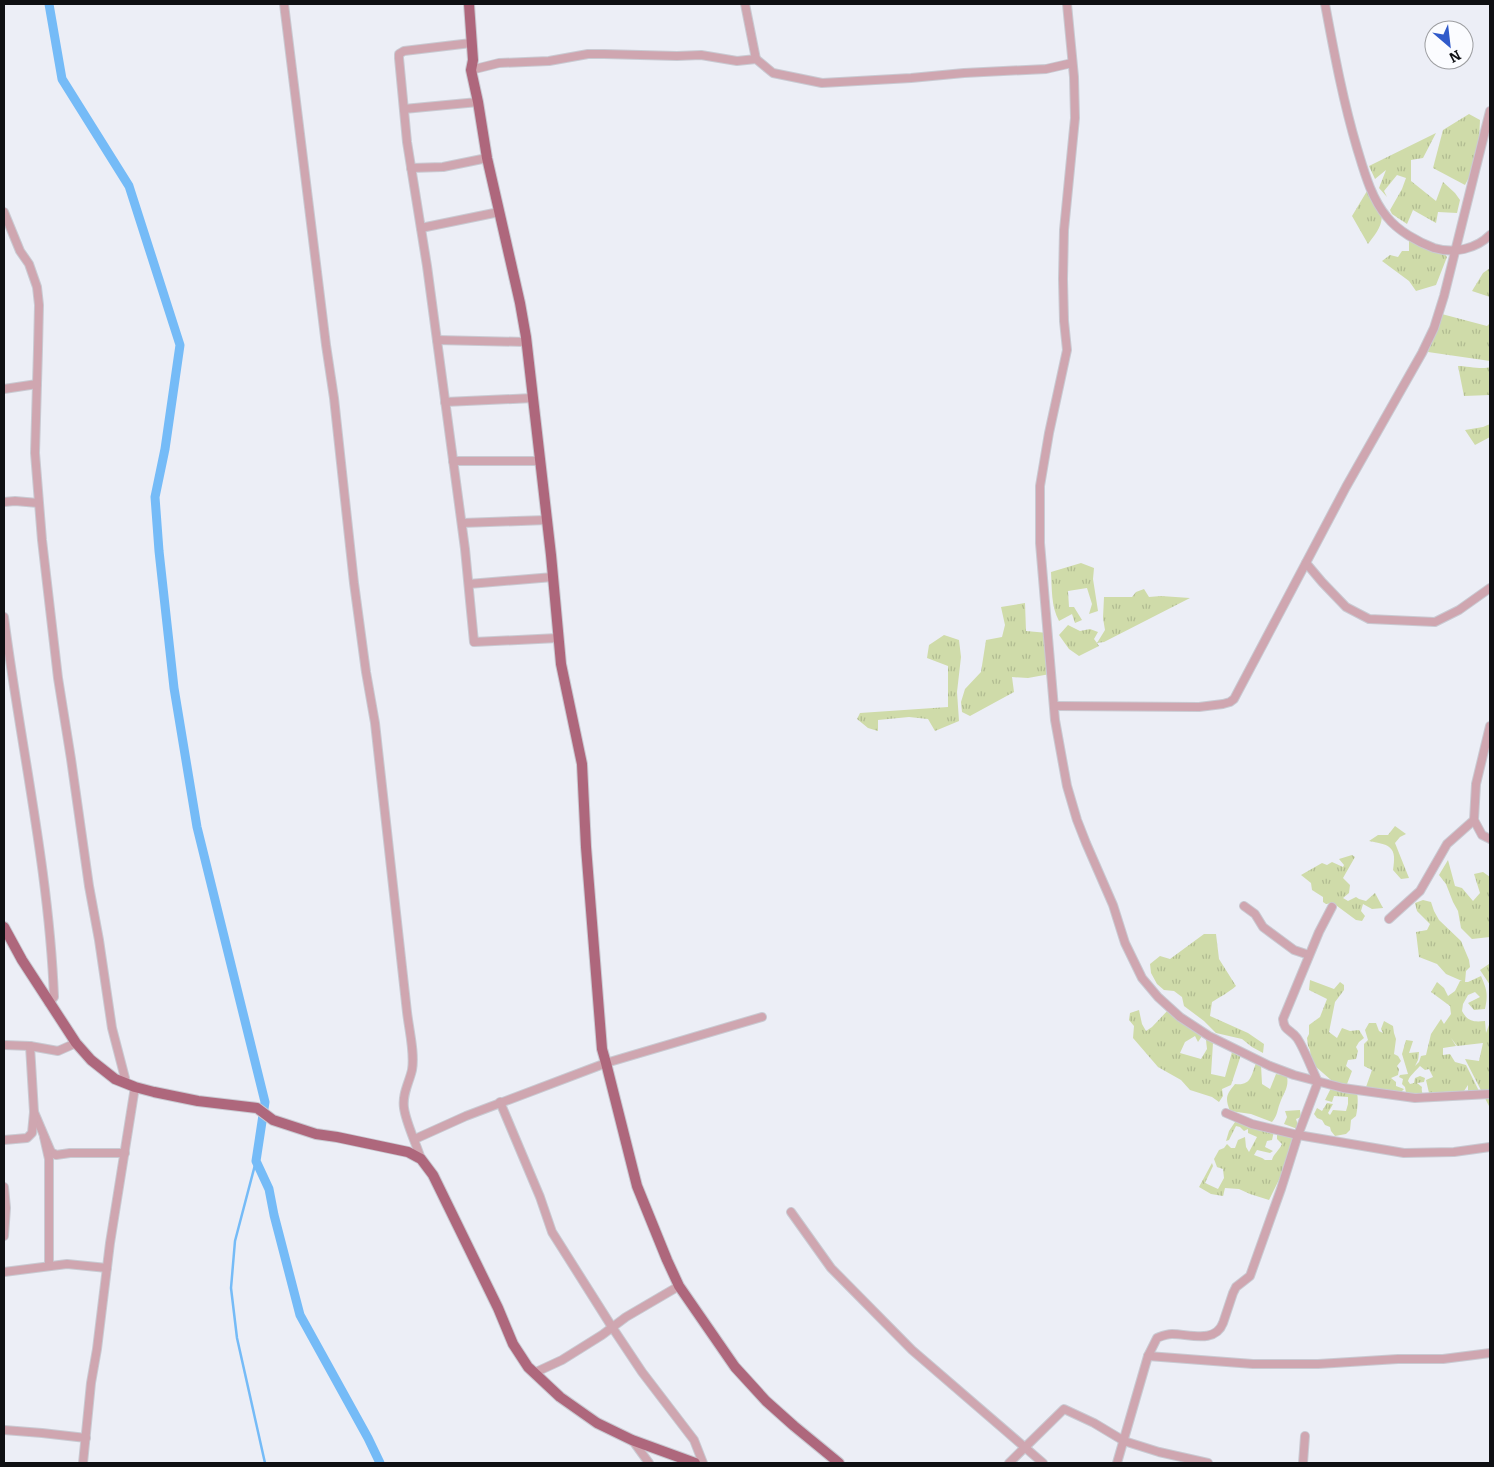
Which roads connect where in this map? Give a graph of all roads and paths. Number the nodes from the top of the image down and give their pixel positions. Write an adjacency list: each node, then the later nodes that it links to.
1 (284, 4): 62 (street)
2 (469, 4): 6 (main road)
3 (745, 4): 7 (street)
4 (1067, 4): 8 (street)
5 (1325, 4): 19 (street)
6 (472, 43): 9 (main road); 11 (street)
7 (756, 59): 8 (street); 9 (street)
8 (1072, 63): 38 (street)
9 (471, 70): 10 (main road)
10 (478, 102): 11 (street); 13 (main road)
11 (404, 109): 14 (street)
12 (1490, 111): 19 (street)
13 (487, 158): 14 (street); 16 (main road)
14 (411, 168): 17 (street)
15 (4, 212): 22 (street)
16 (499, 212): 17 (street); 21 (main road)
17 (421, 228): 20 (street)
18 (1490, 235): 19 (street)
19 (1455, 250): 32 (street)
20 (437, 340): 21 (street); 25 (street)
21 (526, 342): 24 (main road)
22 (37, 384): 23 (street); 29 (street)
23 (4, 389)
24 (533, 398): 25 (street); 27 (main road)
25 (445, 402): 26 (street)
26 (453, 461): 27 (street); 31 (street)
27 (540, 461): 30 (main road)
28 (4, 502): 29 (street)
29 (38, 503): 53 (street)
30 (547, 520): 31 (street); 33 (main road)
31 (462, 524): 34 (street)
32 (1306, 563): 35 (street); 38 (street)
33 (553, 577): 34 (street); 37 (main road)
34 (469, 584): 37 (street)
35 (1490, 588)
36 (4, 617): 47 (street)
37 (558, 638): 52 (main road)
38 (1054, 706): 54 (street)
39 (1490, 726): 40 (street)
40 (1474, 820): 41 (street); 44 (street)
41 (1490, 839)
42 (1244, 906): 46 (street)
43 (1332, 907): 46 (street)
44 (1389, 920)
45 (4, 928): 47 (main road)
46 (1309, 955): 54 (street)
47 (49, 1003): 49 (main road)
48 (762, 1017): 52 (street)
49 (76, 1043): 51 (street); 53 (main road)
50 (4, 1045): 51 (street)
51 (30, 1046): 58 (street)
52 (606, 1063): 57 (street); 73 (main road)
53 (123, 1082): 55 (main road)
54 (1318, 1082): 56 (street); 60 (street)
55 (135, 1087): 65 (street); 66 (main road)
56 (1490, 1094)
57 (500, 1102): 62 (street); 74 (street)
58 (34, 1112): 61 (street); 63 (street)
59 (1226, 1113): 60 (street)
60 (1298, 1135): 64 (street); 76 (street)
61 (44, 1138): 65 (street); 70 (street)
62 (415, 1139): 66 (street)
63 (4, 1140)
64 (1490, 1148)
65 (125, 1154): 71 (street)
66 (421, 1159): 77 (main road)
67 (4, 1187): 69 (street)
68 (790, 1212): 83 (street)
69 (4, 1236)
70 (49, 1265): 71 (street); 72 (street)
71 (107, 1268): 80 (street)
72 (4, 1272)
73 (679, 1286): 74 (street); 88 (main road)
74 (612, 1327): 77 (street); 87 (street)
75 (1490, 1353): 76 (street)
76 (1148, 1356): 82 (street)
77 (534, 1373): 81 (main road)
78 (4, 1430): 80 (street)
79 (1305, 1436): 93 (street)
80 (86, 1438): 84 (street)
81 (632, 1440): 85 (street); 86 (main road)
82 (1124, 1440): 83 (street); 91 (street); 92 (street)
83 (1024, 1448): 89 (street); 90 (street)
84 (83, 1463)
85 (649, 1463)
86 (695, 1463)
87 (703, 1463)
88 (839, 1463)
89 (1009, 1463)
90 (1043, 1463)
91 (1117, 1463)
92 (1208, 1463)
93 (1303, 1463)

